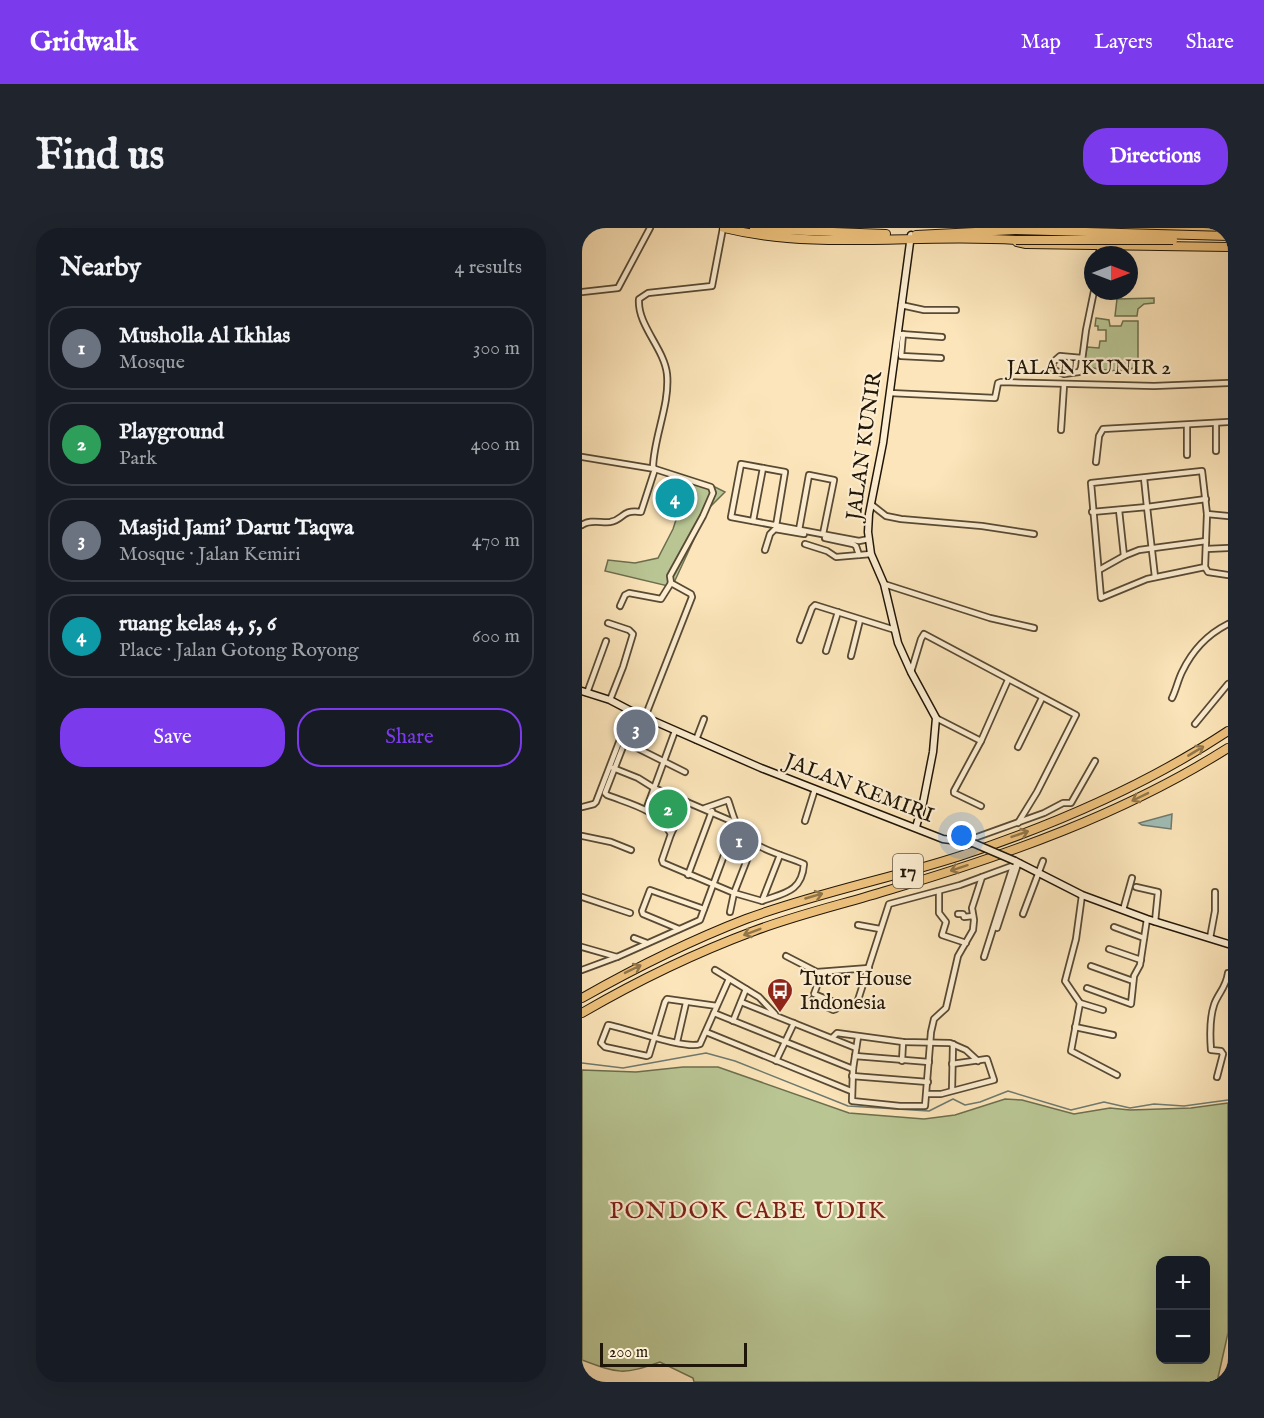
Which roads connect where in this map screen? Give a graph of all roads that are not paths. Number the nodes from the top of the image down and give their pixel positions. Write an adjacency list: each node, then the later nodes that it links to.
1 (650, 228): 12 (street)
2 (724, 228): 7 (highway); 32 (street)
3 (747, 228): 7 (highway)
4 (1093, 228): 6 (highway)
5 (1011, 229): 6 (highway, bridge); 7 (highway)
6 (1227, 231): 9 (highway)
7 (911, 237): 8 (highway); 14 (street, JALAN KUNIR)
8 (1012, 240): 9 (highway, bridge); 10 (highway)
9 (1227, 245): 11 (highway)
10 (1084, 249)
11 (1138, 249)
12 (582, 292)
13 (1092, 300): 19 (street)
14 (901, 305): 15 (street); 16 (street, JALAN KUNIR)
15 (956, 310)
16 (900, 334): 17 (street); 18 (street); 22 (street, JALAN KUNIR)
17 (942, 337)
18 (941, 358)
19 (1082, 358): 19 (street)
20 (1228, 383): 21 (street, JALAN KUNIR 2)
21 (1064, 385): 22 (street, JALAN KUNIR 2); 26 (street)
22 (890, 393): 35 (street, JALAN KUNIR)
23 (1228, 422): 24 (street)
24 (1216, 423): 25 (street); 27 (street)
25 (1186, 424): 28 (street); 30 (street)
26 (1061, 430)
27 (1216, 451)
28 (1187, 455)
29 (582, 457): 32 (street)
30 (1096, 462)
31 (763, 468): 41 (street); 41 (street); 43 (street)
32 (655, 469): 42 (street); 61 (street)
33 (1144, 478): 34 (street); 36 (street); 38 (street)
34 (1206, 499): 36 (street); 39 (street)
35 (872, 505): 46 (street); 47 (street, JALAN KUNIR)
36 (1147, 507): 37 (street); 50 (street)
37 (1119, 510): 38 (street); 56 (street)
38 (1092, 512): 58 (street)
39 (1206, 514): 40 (street); 48 (street)
40 (1228, 516)
41 (753, 521): 43 (street)
42 (582, 525)
43 (776, 525): 44 (street)
44 (799, 530): 45 (street); 45 (street)
45 (823, 534): 47 (street)
46 (1034, 534)
47 (869, 539): 54 (street, JALAN KUNIR)
48 (1206, 541): 50 (street); 52 (street)
49 (805, 544): 55 (street)
50 (1151, 548): 56 (street); 60 (street)
51 (1228, 548): 52 (street)
52 (1206, 549): 57 (street)
53 (765, 550): 55 (street)
54 (871, 554): 55 (street); 62 (street, JALAN KUNIR)
55 (859, 555)
56 (1124, 556): 58 (street)
57 (1205, 567): 59 (street); 60 (street)
58 (1099, 570): 60 (street)
59 (1228, 574)
60 (1155, 577)
61 (671, 583): 63 (street); 82 (street)
62 (884, 584): 68 (street); 69 (street, JALAN KUNIR)
63 (620, 606)
64 (838, 612): 65 (street); 70 (street); 72 (street)
65 (860, 620): 69 (street); 73 (street)
66 (608, 623): 80 (street)
67 (1228, 624): 79 (street)
68 (1034, 628)
69 (895, 630): 74 (street, JALAN KUNIR)
70 (800, 640)
71 (606, 641): 77 (street)
72 (826, 651)
73 (851, 656)
74 (911, 672): 75 (street); 83 (street, JALAN KUNIR)
75 (1008, 680): 78 (street); 89 (street)
76 (1228, 684): 85 (street)
77 (584, 692): 80 (street, JALAN KEMIRI)
78 (1042, 698): 90 (street); 106 (street)
79 (1172, 699)
80 (610, 700): 81 (street, JALAN KEMIRI)
81 (631, 711): 82 (street, JALAN KEMIRI); 100 (street)
82 (645, 717): 86 (street, JALAN KEMIRI)
83 (936, 718): 89 (street); 107 (street)
84 (704, 719): 88 (street)
85 (1195, 724)
86 (675, 731): 88 (street, JALAN KEMIRI); 92 (street)
87 (1228, 731): 164 (highway, 17, one-way to 87)
88 (696, 740): 97 (street, JALAN KEMIRI)
89 (981, 741): 99 (street)
90 (1018, 747)
91 (1228, 748): 172 (highway, 17, one-way to 172)
92 (664, 761): 94 (street); 95 (street); 96 (street)
93 (1095, 761): 106 (street)
94 (613, 768): 96 (street); 102 (street)
95 (685, 772)
96 (654, 788): 98 (street); 102 (street)
97 (815, 789): 104 (street); 107 (street, JALAN KEMIRI)
98 (687, 802): 101 (street); 108 (street)
99 (981, 806)
100 (582, 807)
101 (705, 808): 103 (street); 105 (street)
102 (646, 810): 108 (street)
103 (712, 811): 105 (street); 117 (street)
104 (805, 822)
105 (736, 823): 110 (street); 120 (street)
106 (1018, 823): 111 (street)
107 (916, 828): 111 (street, JALAN KEMIRI)
108 (671, 834): 117 (street)
109 (582, 836): 112 (street)
110 (754, 842): 113 (street); 124 (street)
111 (970, 842): 115 (street, JALAN KEMIRI, bridge)
112 (631, 849)
113 (780, 855): 127 (street); 127 (street)
114 (1043, 861): 116 (street)
115 (1016, 863): 116 (street, JALAN KEMIRI); 118 (street); 139 (street); 152 (street)
116 (1039, 872): 125 (street, JALAN KEMIRI); 133 (street)
117 (688, 875): 120 (street)
118 (981, 877): 122 (street); 134 (street)
119 (1132, 878): 129 (street)
120 (712, 884): 124 (street); 128 (street)
121 (1136, 887): 136 (street)
122 (939, 891): 141 (street); 145 (street)
123 (1215, 892): 144 (street)
124 (734, 893): 127 (street); 130 (street)
125 (1082, 895): 129 (street, JALAN KEMIRI); 169 (street)
126 (582, 897): 131 (street)
127 (762, 901)
128 (704, 909): 140 (street); 140 (street)
129 (1123, 910): 135 (street, JALAN KEMIRI)
130 (730, 912)
131 (630, 913)
132 (958, 914): 134 (street)
133 (1023, 914)
134 (973, 916): 145 (street)
135 (1147, 919): 136 (street, JALAN KEMIRI); 143 (street)
136 (1155, 922): 144 (street, JALAN KEMIRI)
137 (858, 925): 141 (street)
138 (1114, 927): 143 (street)
139 (997, 928)
140 (679, 929): 146 (street)
141 (880, 929): 155 (street)
142 (634, 938): 146 (street)
143 (1144, 938): 153 (street)
144 (1210, 938): 147 (street, JALAN KEMIRI)
145 (966, 942): 186 (street)
146 (647, 943): 151 (street)
147 (1228, 944)
148 (582, 947): 151 (street)
149 (1109, 949): 153 (street)
150 (786, 956): 158 (street)
151 (617, 957): 156 (street)
152 (984, 957)
153 (1141, 960): 161 (street)
154 (1091, 966): 161 (street)
155 (869, 968): 158 (street); 168 (street)
156 (582, 970)
157 (714, 970): 160 (street)
158 (822, 972): 168 (street)
159 (1228, 974): 198 (street)
160 (729, 978): 163 (street); 170 (street)
161 (1133, 981): 162 (street)
162 (1087, 988)
163 (746, 989): 166 (street); 174 (street)
164 (582, 998)
165 (812, 1000): 168 (street)
166 (741, 1002): 174 (street); 175 (street)
167 (687, 1003): 170 (street); 180 (street); 183 (street)
168 (839, 1004)
169 (1080, 1004): 171 (street); 177 (street)
170 (717, 1006): 173 (street)
171 (1103, 1010)
172 (582, 1013)
173 (714, 1013): 175 (street); 178 (street)
174 (778, 1016): 176 (street)
175 (733, 1021): 184 (street)
176 (794, 1023): 182 (street); 184 (street)
177 (1076, 1027): 179 (street); 196 (street)
178 (706, 1032): 183 (street); 190 (street)
179 (1113, 1035)
180 (655, 1037): 180 (street); 183 (street)
181 (858, 1037): 182 (street); 185 (street); 188 (street)
182 (832, 1038): 188 (street)
183 (677, 1042)
184 (784, 1042): 190 (street); 195 (street)
185 (903, 1042): 186 (street); 191 (street)
186 (930, 1043): 187 (street); 193 (street)
187 (953, 1044): 192 (street); 194 (street)
188 (856, 1048): 189 (street)
189 (855, 1056): 191 (street); 195 (street)
190 (776, 1061): 201 (street)
191 (902, 1061): 193 (street)
192 (978, 1061): 194 (street); 200 (street)
193 (929, 1062): 199 (street)
194 (952, 1064): 200 (street)
195 (853, 1069): 197 (street)
196 (1117, 1075)
197 (852, 1076): 199 (street); 201 (street)
198 (1217, 1077)
199 (928, 1082): 202 (street)
200 (952, 1090): 202 (street)
201 (851, 1091): 202 (street)
202 (927, 1094)

